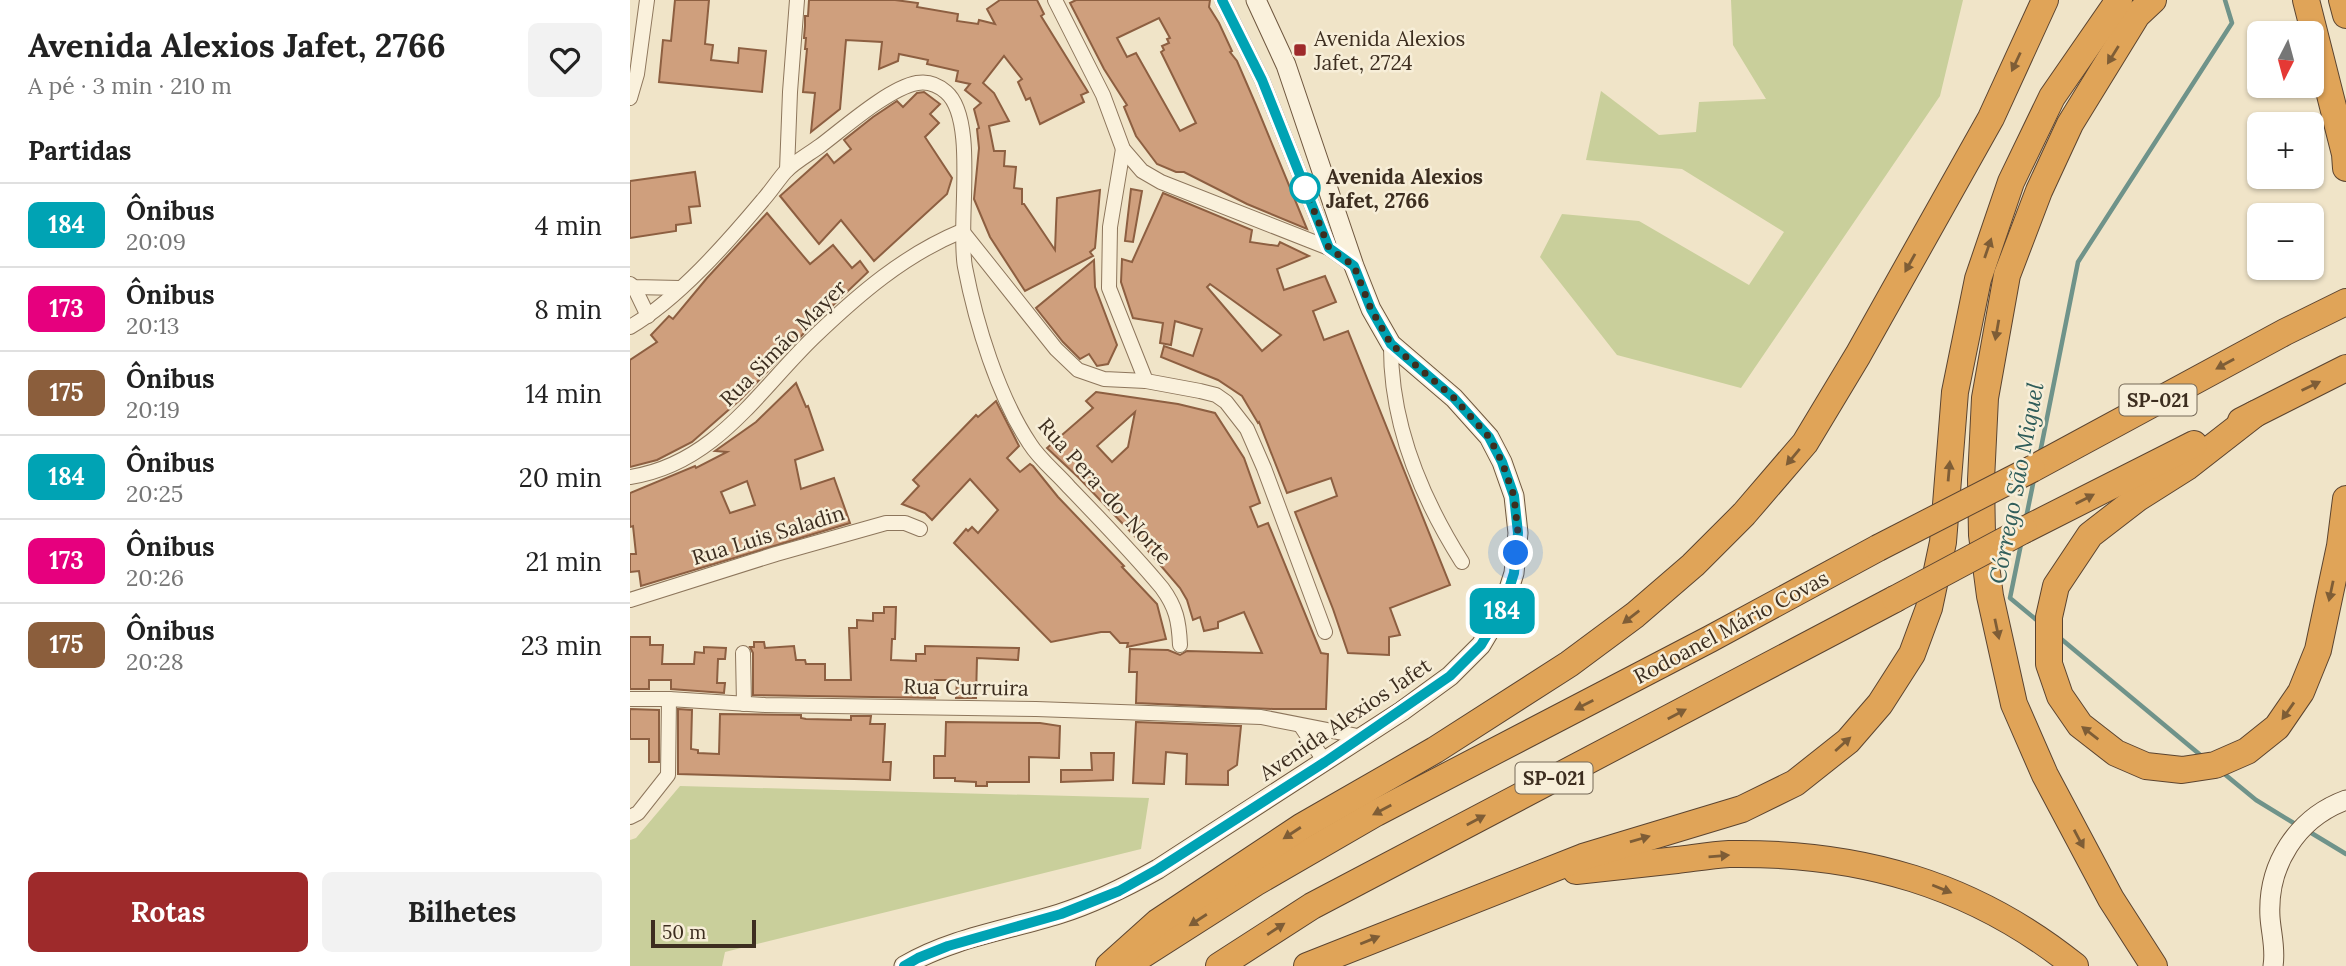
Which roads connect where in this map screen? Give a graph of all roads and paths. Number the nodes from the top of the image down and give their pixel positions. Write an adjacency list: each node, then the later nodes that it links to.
1 (647, 0): 12 (street)
2 (797, 0): 15 (street)
3 (1055, 0): 13 (street)
4 (1222, 0): 17 (street)
5 (1256, 0): 18 (main road, Avenida Alexios Jafet)
6 (2045, 0): 46 (highway, one-way to 46)
7 (2119, 0): 44 (highway, one-way to 7)
8 (2152, 0): 51 (highway, one-way to 51)
9 (2306, 0): 14 (highway)
10 (2342, 0): 11 (highway)
11 (2346, 15)
12 (630, 98)
13 (1123, 149): 17 (street); 26 (street)
14 (2346, 167)
15 (787, 170): 16 (street, Rua Pera-do-Norte); 20 (street, Rua Pera-do-Norte)
16 (962, 230): 26 (street); 28 (street, Rua Simão Mayer); 34 (street, Rua Pera-do-Norte)
17 (1329, 248): 18 (street)
18 (1354, 266): 24 (main road, Avenida Alexios Jafet)
19 (632, 285): 20 (street); 22 (street)
20 (680, 288): 22 (street, Rua Pera-do-Norte)
21 (2346, 302): 47 (highway, Rodoanel Mário Covas / SP-021, one-way to 47, bridge)
22 (648, 316): 23 (street, Rua Pera-do-Norte)
23 (630, 327)
24 (1391, 344): 31 (street, Avenida Alexios Jafet); 40 (main road, Avenida Alexios Jafet)
25 (2346, 369): 27 (highway, SP-021, one-way to 25)
26 (1146, 381): 33 (street)
27 (2265, 408): 29 (highway, one-way to 27); 48 (highway, SP-021, one-way to 27, bridge)
28 (630, 477)
29 (2346, 499)
30 (920, 529): 32 (street, Rua Luis Saladin)
31 (1462, 562)
32 (630, 600)
33 (1325, 632)
34 (1180, 645)
35 (743, 653): 38 (street)
36 (630, 699): 37 (street, Rua Curruira)
37 (669, 699): 38 (street, Rua Curruira); 43 (street)
38 (744, 704): 39 (street, Rua Curruira)
39 (1301, 726): 40 (street, Rua Curruira); 41 (street)
40 (1363, 737): 41 (main road, Avenida Alexios Jafet)
41 (1325, 762): 45 (main road, Avenida Alexios Jafet)
42 (2346, 800): 52 (main road)
43 (630, 817)
44 (1529, 877): 49 (highway, one-way to 44); 50 (highway, one-way to 50)
45 (904, 966)
46 (1109, 966)
47 (1124, 966)
48 (1219, 966)
49 (1307, 966)
50 (2075, 966)
51 (2154, 966)
52 (2273, 966)

